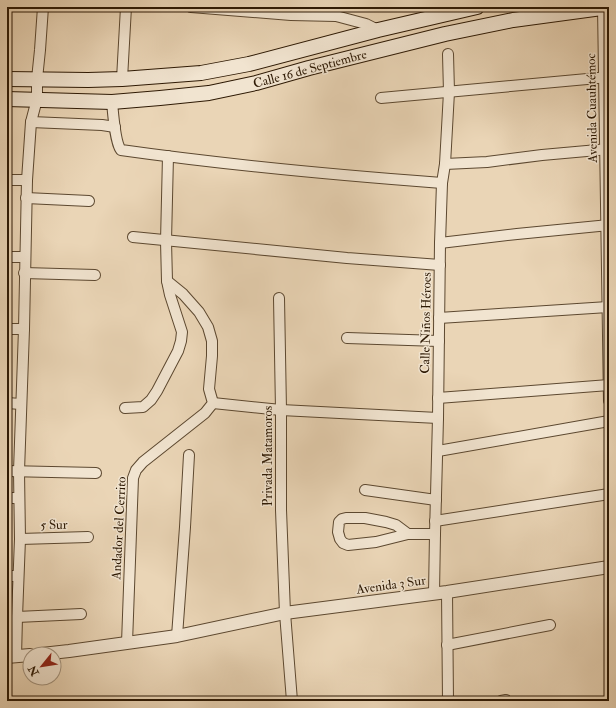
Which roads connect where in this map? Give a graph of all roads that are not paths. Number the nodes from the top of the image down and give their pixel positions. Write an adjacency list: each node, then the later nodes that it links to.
1 (43, 7): 12 (street)
2 (126, 7): 13 (street)
3 (191, 7): 7 (street)
4 (477, 7): 6 (main road, Calle 16 de Septiembre)
5 (605, 7): 10 (street, Avenida Cuauhtémoc); 18 (main road, Calle 16 de Septiembre)
6 (453, 10): 8 (main road, Calle 16 de Septiembre)
7 (291, 11): 8 (street)
8 (378, 30): 13 (main road, Calle 16 de Septiembre)
9 (448, 54): 14 (street, Calle Niños Héroes)
10 (607, 77): 14 (street); 21 (street, Avenida Cuauhtémoc)
11 (7, 79): 12 (main road, Calle 16 de Septiembre)
12 (37, 79): 13 (main road, Calle 16 de Septiembre); 17 (street)
13 (122, 79)
14 (449, 92): 15 (street); 23 (street, Calle Niños Héroes)
15 (381, 98)
16 (7, 99): 17 (main road, Calle 16 de Septiembre)
17 (37, 99): 18 (main road, Calle 16 de Septiembre); 19 (street)
18 (112, 102): 20 (street)
19 (31, 122): 20 (street); 25 (street)
20 (115, 127): 22 (street)
21 (607, 150): 23 (street); 29 (street, Avenida Cuauhtémoc)
22 (168, 156): 26 (street); 31 (street)
23 (445, 164): 26 (street, Calle Niños Héroes)
24 (7, 180): 25 (street)
25 (27, 180): 27 (street)
26 (442, 183): 32 (street, Calle Niños Héroes)
27 (26, 198): 28 (street); 34 (street)
28 (89, 202)
29 (608, 225): 32 (street); 38 (street, Avenida Cuauhtémoc)
30 (133, 237): 31 (street)
31 (166, 241): 35 (street); 39 (street)
32 (440, 243): 35 (street, Calle Niños Héroes)
33 (7, 257): 34 (street)
34 (25, 257): 36 (street)
35 (440, 265): 42 (street, Calle Niños Héroes)
36 (24, 274): 37 (street); 44 (street)
37 (95, 275)
38 (608, 275): 41 (street, Avenida Cuauhtémoc)
39 (167, 282): 52 (street); 54 (street)
40 (279, 298): 55 (street, Privada Matamoros)
41 (608, 307): 42 (street); 47 (street, Avenida Cuauhtémoc)
42 (439, 318): 46 (street, Calle Niños Héroes)
43 (7, 329): 44 (street)
44 (24, 329): 53 (street)
45 (347, 338): 46 (street)
46 (439, 341): 49 (street, Calle Niños Héroes)
47 (609, 341): 48 (street, Avenida Cuauhtémoc)
48 (609, 385): 49 (street); 50 (street, Avenida Cuauhtémoc)
49 (438, 398): 56 (street, Calle Niños Héroes)
50 (609, 401)
51 (7, 403): 53 (street)
52 (213, 403): 55 (street); 83 (street, Andador del Cerrito)
53 (21, 404): 61 (street)
54 (125, 408)
55 (281, 410): 56 (street); 79 (street, Privada Matamoros)
56 (438, 418): 58 (street, Calle Niños Héroes)
57 (609, 421): 58 (street)
58 (438, 451): 67 (street, Calle Niños Héroes)
59 (189, 454): 82 (street)
60 (7, 471): 61 (street)
61 (19, 471): 62 (street); 66 (street)
62 (96, 473)
63 (365, 490): 67 (street)
64 (609, 494): 68 (street)
65 (7, 498): 66 (street)
66 (19, 498): 72 (street)
67 (436, 500): 68 (street, Calle Niños Héroes)
68 (435, 522): 70 (street, Calle Niños Héroes)
69 (408, 534): 69 (street); 70 (street)
70 (435, 534): 77 (street, Calle Niños Héroes)
71 (88, 537): 72 (street, 5 Sur)
72 (20, 539): 75 (street)
73 (609, 567): 76 (street, Avenida 3 Sur)
74 (7, 576): 75 (street)
75 (18, 576): 80 (street)
76 (447, 592): 77 (street, Avenida 3 Sur); 84 (street)
77 (434, 593): 79 (street, Avenida 3 Sur)
78 (81, 614): 80 (street)
79 (285, 614): 82 (street, Avenida 3 Sur); 88 (street, Privada Matamoros)
80 (17, 617): 87 (street)
81 (550, 625): 84 (street)
82 (177, 636): 83 (street, Avenida 3 Sur)
83 (127, 643): 85 (street, Avenida 3 Sur)
84 (447, 645): 89 (street)
85 (62, 651)
86 (22, 655): 87 (street)
87 (12, 656)
88 (292, 701)
89 (448, 701)

